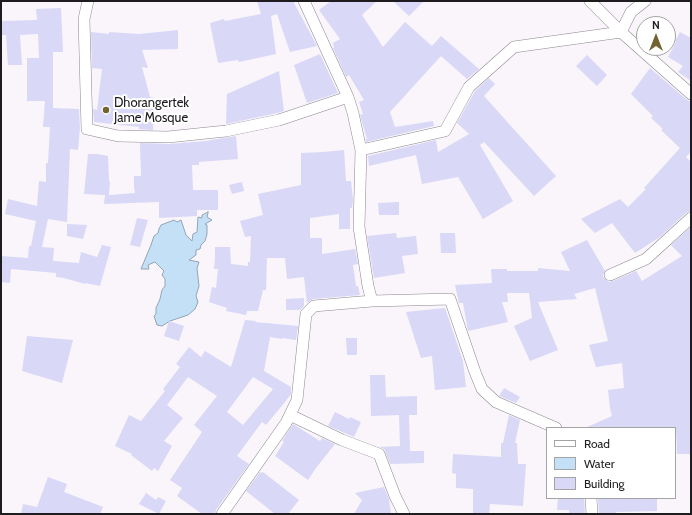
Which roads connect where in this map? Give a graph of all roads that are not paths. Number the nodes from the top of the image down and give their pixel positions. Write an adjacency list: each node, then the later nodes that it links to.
1 (88, 1): 7 (street)
2 (304, 1): 7 (street)
3 (590, 1): 5 (street)
4 (645, 1): 5 (street)
5 (621, 32): 6 (street); 8 (street)
6 (691, 94)
7 (348, 97): 8 (street)
8 (361, 150): 11 (street)
9 (691, 218): 10 (street)
10 (610, 275)
11 (372, 301): 12 (street); 13 (street)
12 (290, 415): 15 (street); 16 (street)
13 (554, 427)
14 (591, 499): 17 (street)
15 (222, 514)
16 (404, 514)
17 (592, 514)

